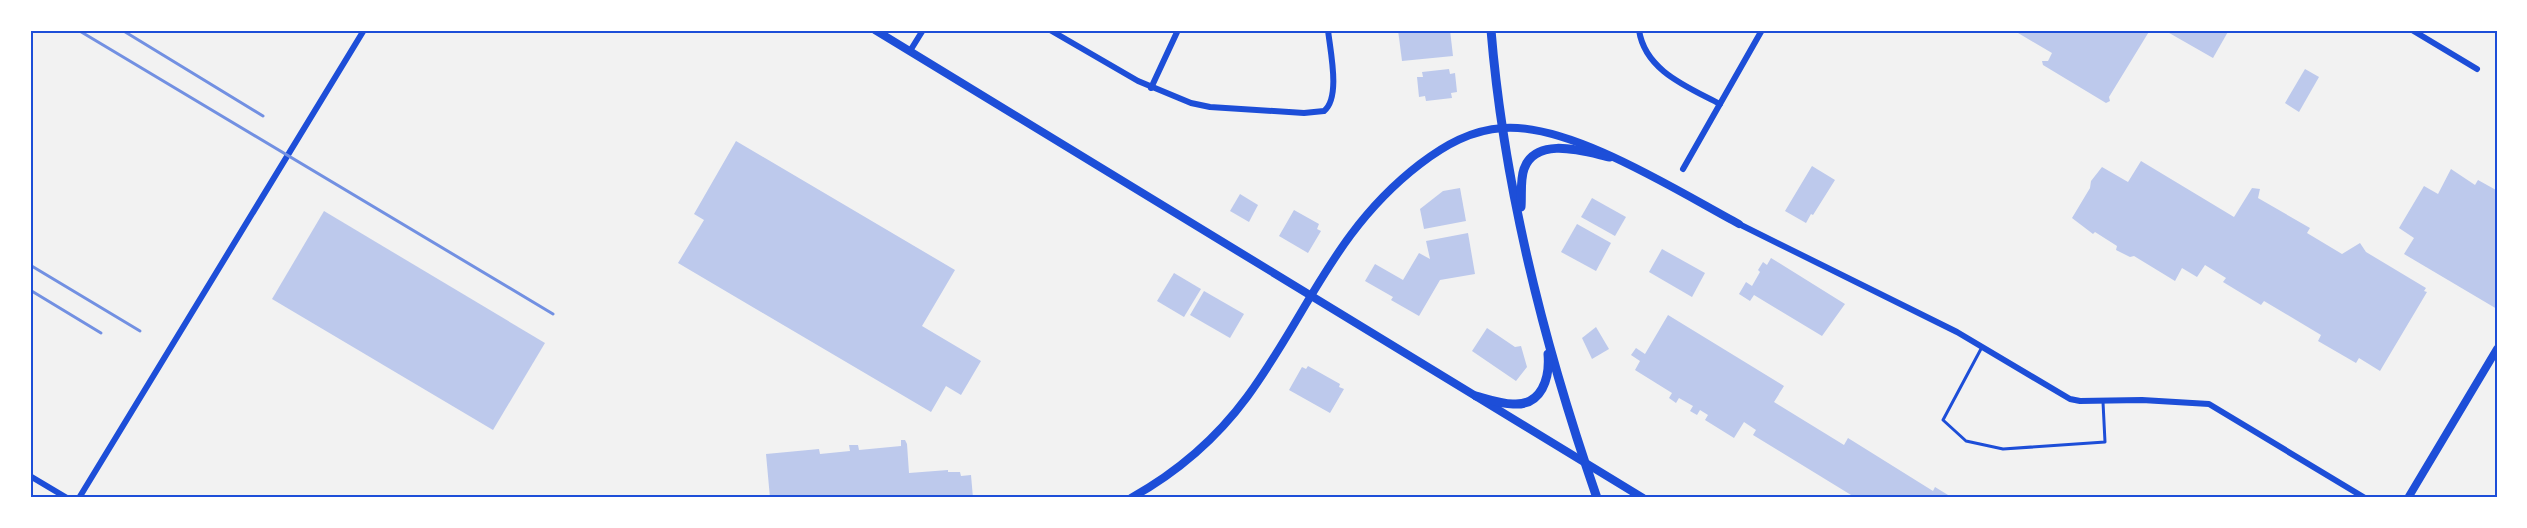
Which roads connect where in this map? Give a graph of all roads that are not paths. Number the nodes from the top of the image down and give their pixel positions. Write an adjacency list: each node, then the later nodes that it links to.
1 (364, 30): 29 (street)
2 (875, 30): 11 (main road)
3 (923, 30): 11 (street)
4 (1050, 30): 13 (street)
5 (1178, 30): 13 (street)
6 (1328, 30): 13 (street)
7 (1491, 30): 15 (main road)
8 (1639, 30): 14 (street)
9 (1762, 30): 14 (street)
10 (2412, 30): 12 (street)
11 (910, 51): 20 (main road)
12 (2477, 69)
13 (1151, 88)
14 (1720, 104): 17 (street)
15 (1503, 128): 16 (street); 18 (main road); 20 (main road)
16 (1610, 157): 18 (main road); 19 (street)
17 (1683, 168)
18 (1520, 218): 21 (main road)
19 (1739, 224): 22 (street)
20 (1310, 295): 24 (main road); 30 (main road)
21 (1546, 331): 24 (main road); 26 (main road)
22 (1983, 345): 25 (street); 25 (lane)
23 (2497, 349): 34 (street)
24 (1476, 396): 26 (main road)
25 (2103, 400): 33 (street)
26 (1585, 462): 31 (main road); 32 (main road)
27 (30, 476): 28 (street)
28 (67, 498)
29 (79, 498)
30 (1131, 498)
31 (1597, 498)
32 (1643, 498)
33 (2365, 498)
34 (2408, 498)

